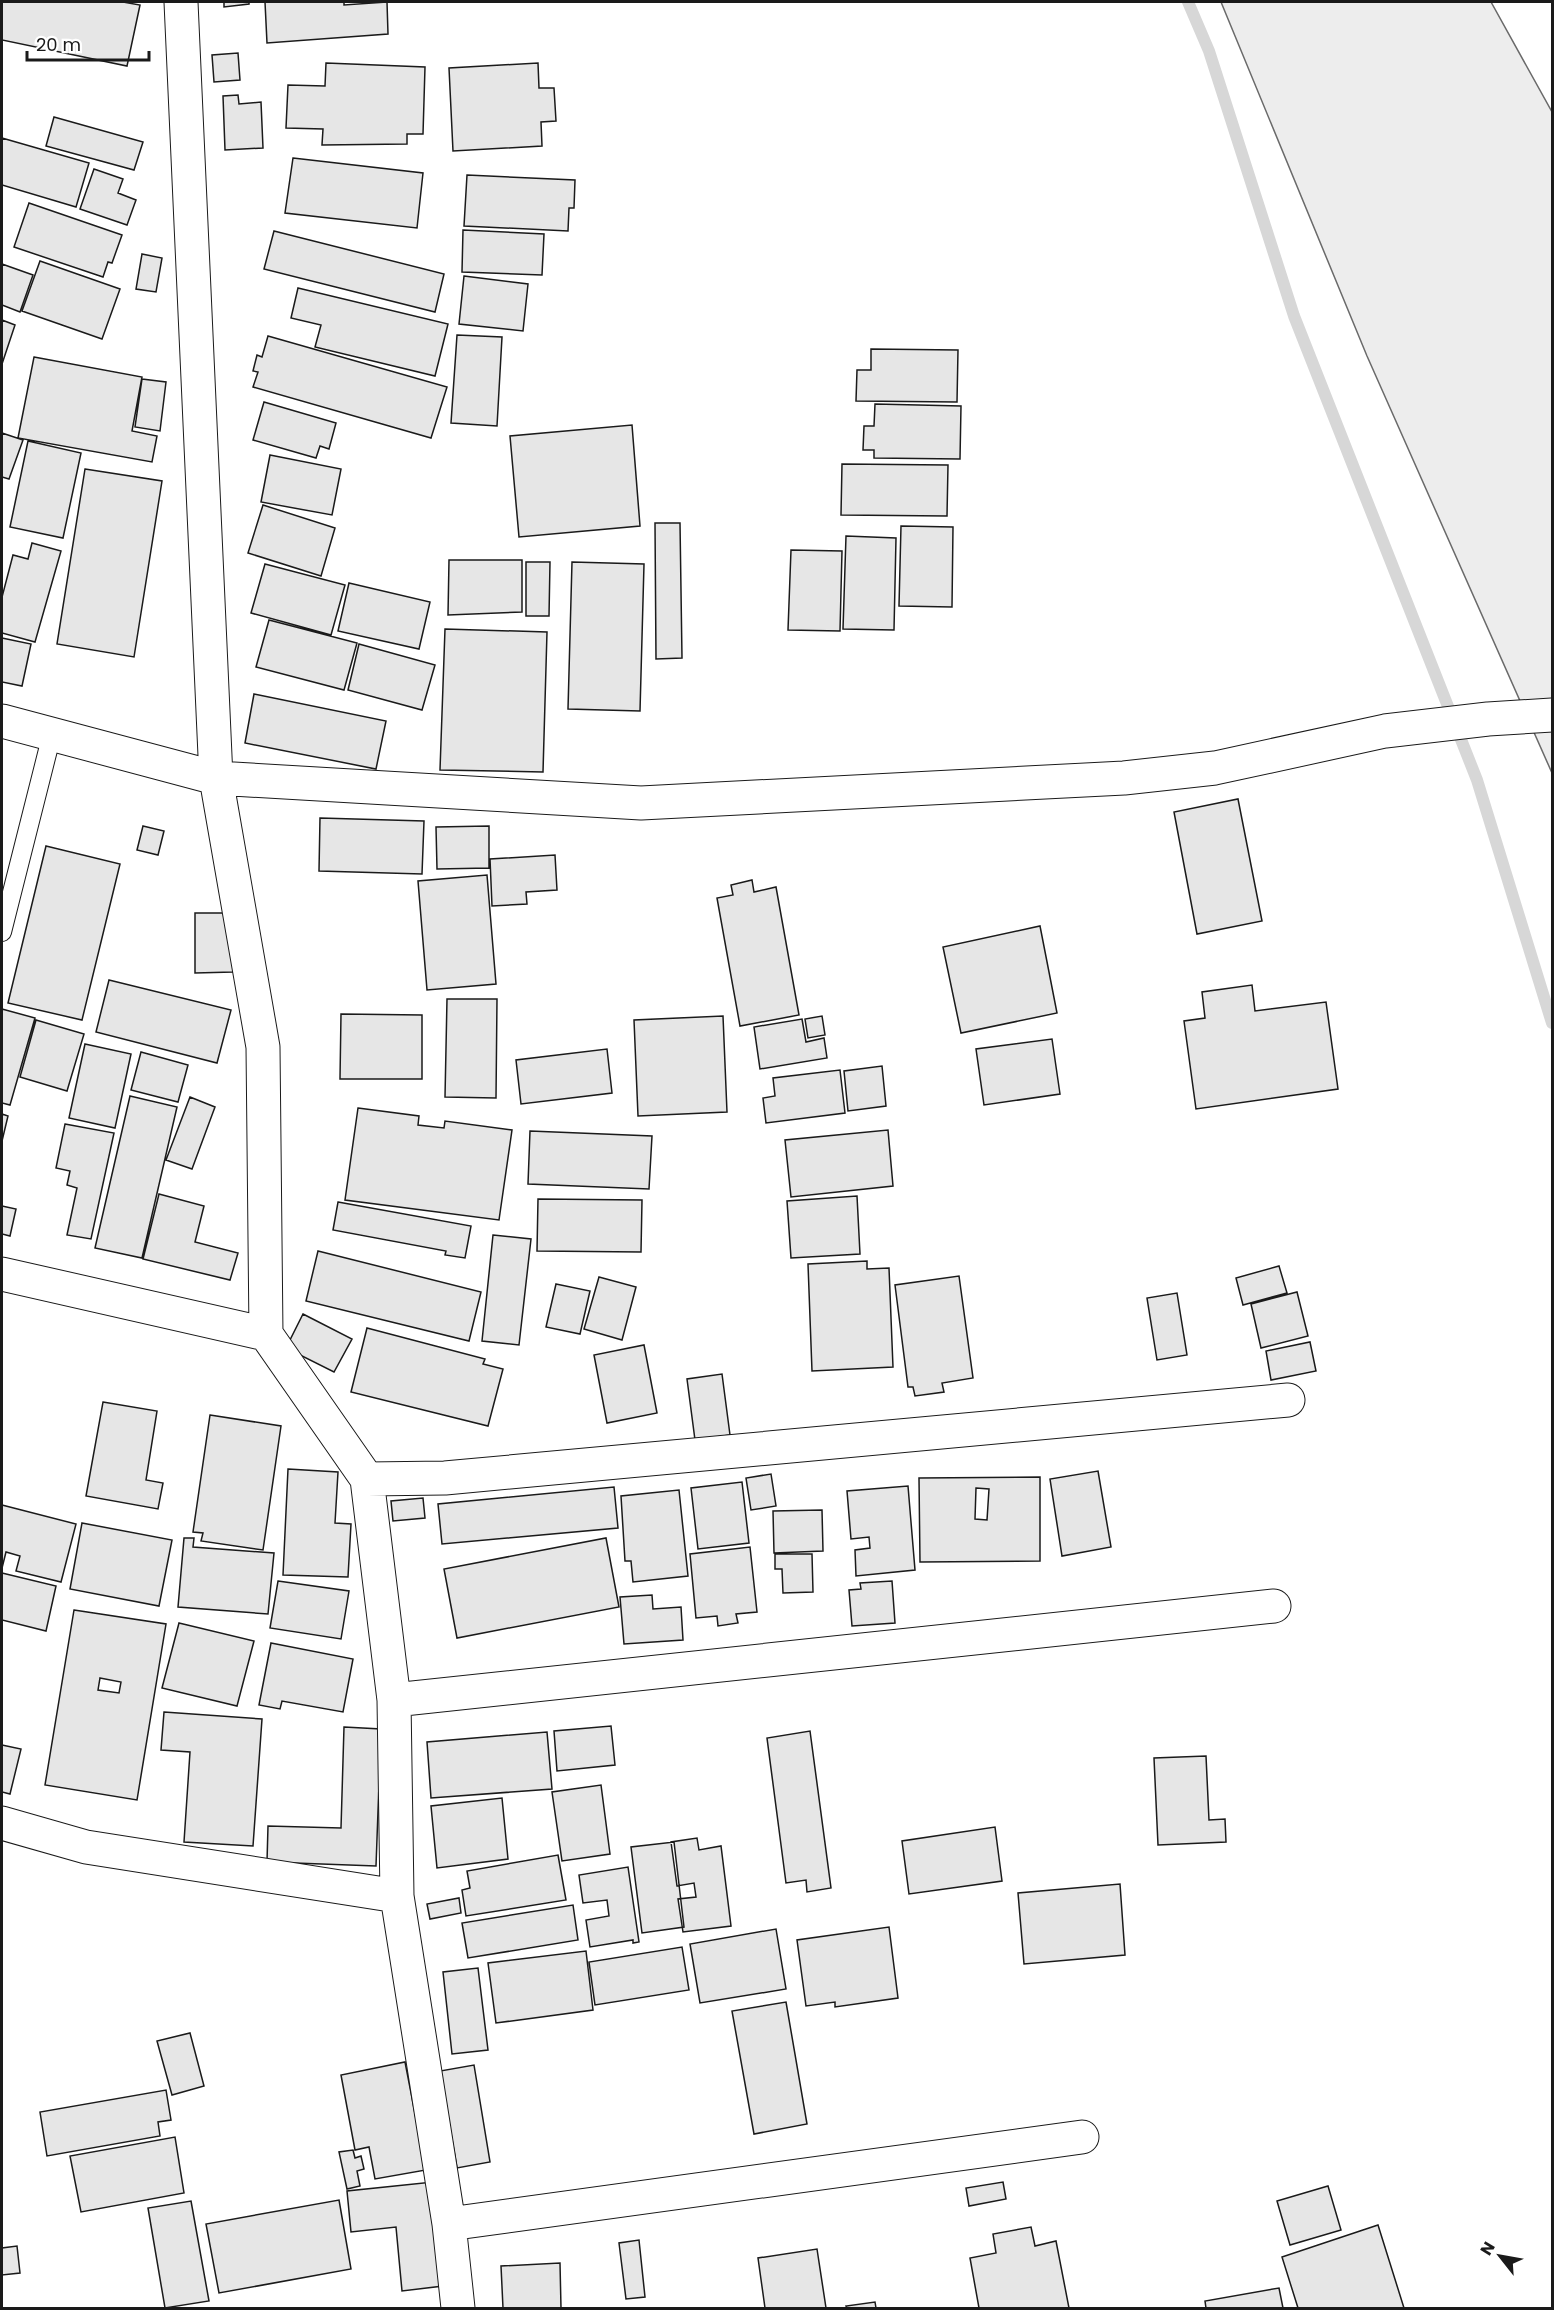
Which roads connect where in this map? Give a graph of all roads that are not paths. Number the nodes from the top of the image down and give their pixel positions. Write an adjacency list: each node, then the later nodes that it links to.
1 (181, 2): 5 (street)
2 (1552, 715): 5 (street)
3 (2, 721): 4 (street)
4 (52, 734): 5 (street); 6 (lane)
5 (216, 778): 8 (street)
6 (2, 932)
7 (2, 1274): 8 (street)
8 (266, 1334): 10 (street)
9 (1288, 1400): 10 (street)
10 (367, 1479): 12 (street)
11 (1274, 1606): 12 (street)
12 (394, 1700): 14 (street)
13 (2, 1823): 14 (street)
14 (397, 1896): 16 (street)
15 (1082, 2137): 16 (street)
16 (449, 2224): 17 (street)
17 (458, 2308)

